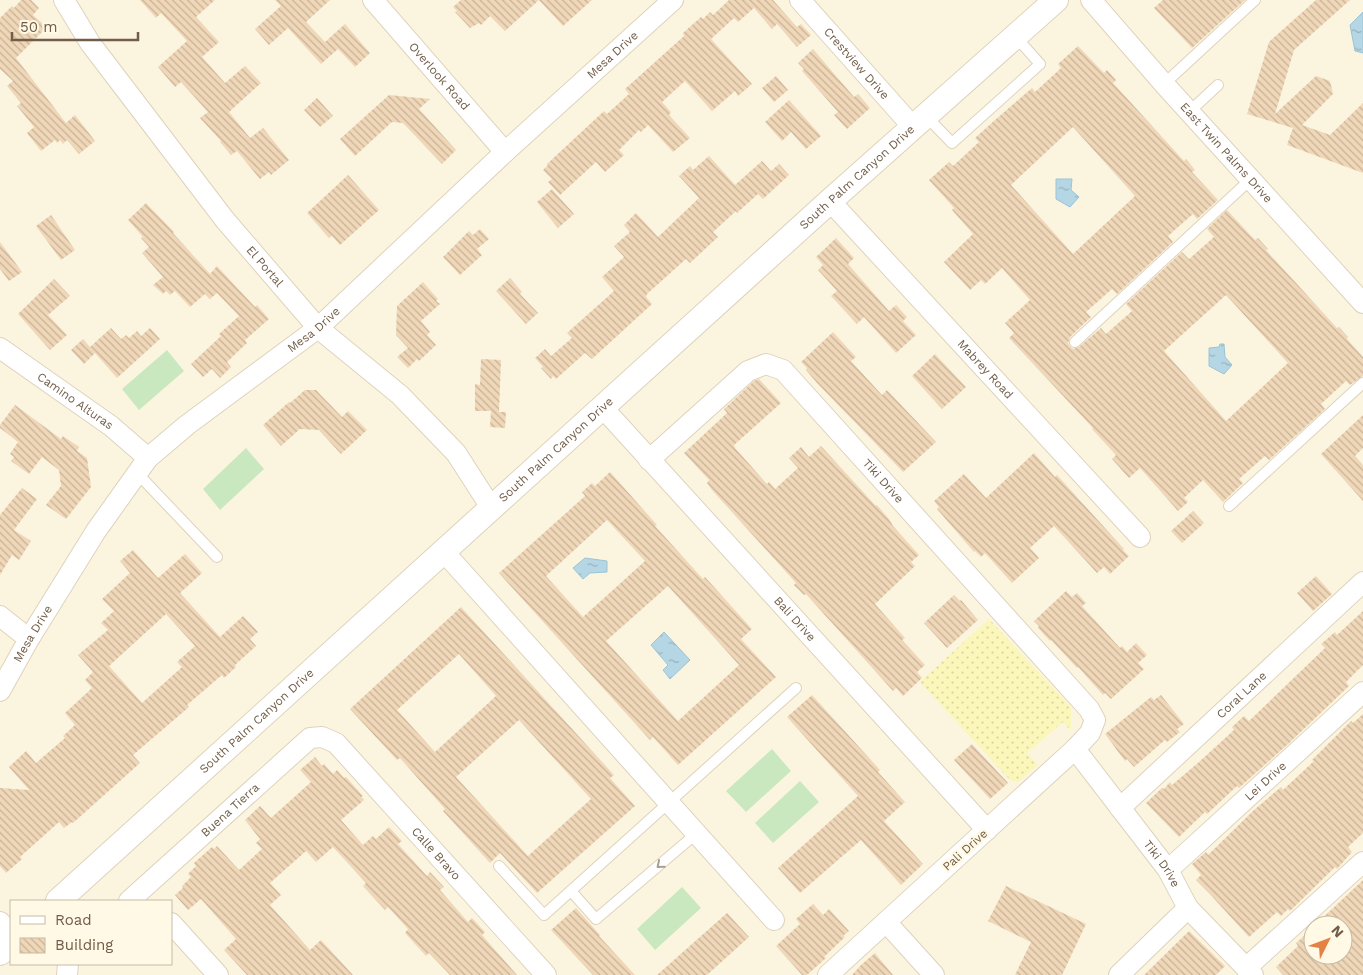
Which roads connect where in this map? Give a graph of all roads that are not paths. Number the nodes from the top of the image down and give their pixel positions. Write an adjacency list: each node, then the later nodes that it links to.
1 (64, 0): 17 (street, El Portal)
2 (373, 0): 13 (street, Overlook Road)
3 (673, 0): 13 (street, Mesa Drive)
4 (800, 0): 12 (street, Crestview Drive)
5 (1056, 0): 8 (street, South Palm Canyon Drive)
6 (1091, 0): 9 (street, East Twin Palms Drive)
7 (1255, 0): 9 (lane)
8 (1016, 37): 12 (street, South Palm Canyon Drive); 12 (lane)
9 (1164, 84): 11 (street, East Twin Palms Drive)
10 (1218, 85): 11 (lane)
11 (1190, 112): 14 (street, East Twin Palms Drive)
12 (919, 122): 15 (street, South Palm Canyon Drive)
13 (505, 152): 17 (street, Mesa Drive)
14 (1251, 179): 16 (street, East Twin Palms Drive); 18 (lane)
15 (830, 201): 21 (street, South Palm Canyon Drive); 26 (street, Mabrey Road)
16 (1363, 302)
17 (318, 328): 23 (street, Mesa Drive); 25 (street, El Portal)
18 (1075, 342)
19 (0, 348): 23 (street, Camino Alturas)
20 (1363, 383): 24 (lane)
21 (603, 408): 22 (street, Bali Drive); 25 (street, South Palm Canyon Drive)
22 (649, 460): 35 (street, Tiki Drive); 40 (street, Bali Drive)
23 (142, 466): 28 (lane); 31 (street, Mesa Drive)
24 (1230, 506)
25 (492, 509): 27 (street, South Palm Canyon Drive)
26 (1140, 537)
27 (444, 552): 38 (street); 47 (street, South Palm Canyon Drive)
28 (218, 558)
29 (1363, 582): 39 (street, Coral Lane)
30 (0, 616): 31 (street)
31 (28, 639): 33 (street, Mesa Drive)
32 (796, 688): 38 (lane)
33 (0, 691)
34 (1363, 692): 44 (street, Lei Drive)
35 (1095, 720): 37 (street, Pali Drive)
36 (322, 737): 46 (street, Buena Tierra); 58 (street, Calle Bravo)
37 (1075, 749): 39 (street, Tiki Drive); 40 (street, Pali Drive)
38 (669, 803): 41 (street); 45 (lane)
39 (1120, 808): 44 (street, Tiki Drive)
40 (987, 830): 51 (street, Pali Drive)
41 (697, 833): 45 (lane, one-way to 45); 49 (street)
42 (1363, 862): 56 (street)
43 (499, 866): 45 (lane)
44 (1168, 870): 48 (street, Tiki Drive)
45 (571, 890)
46 (141, 898)
47 (59, 900)
48 (1188, 908): 56 (street, Tiki Drive); 61 (street)
49 (774, 920)
50 (0, 922): 53 (street)
51 (886, 922): 59 (street, Pali Drive); 60 (street)
52 (172, 924): 57 (street)
53 (10, 934)
54 (10, 944): 55 (street)
55 (0, 954)
56 (1249, 972)
57 (218, 975)
58 (546, 975)
59 (828, 975)
60 (934, 975)
61 (1119, 975)

